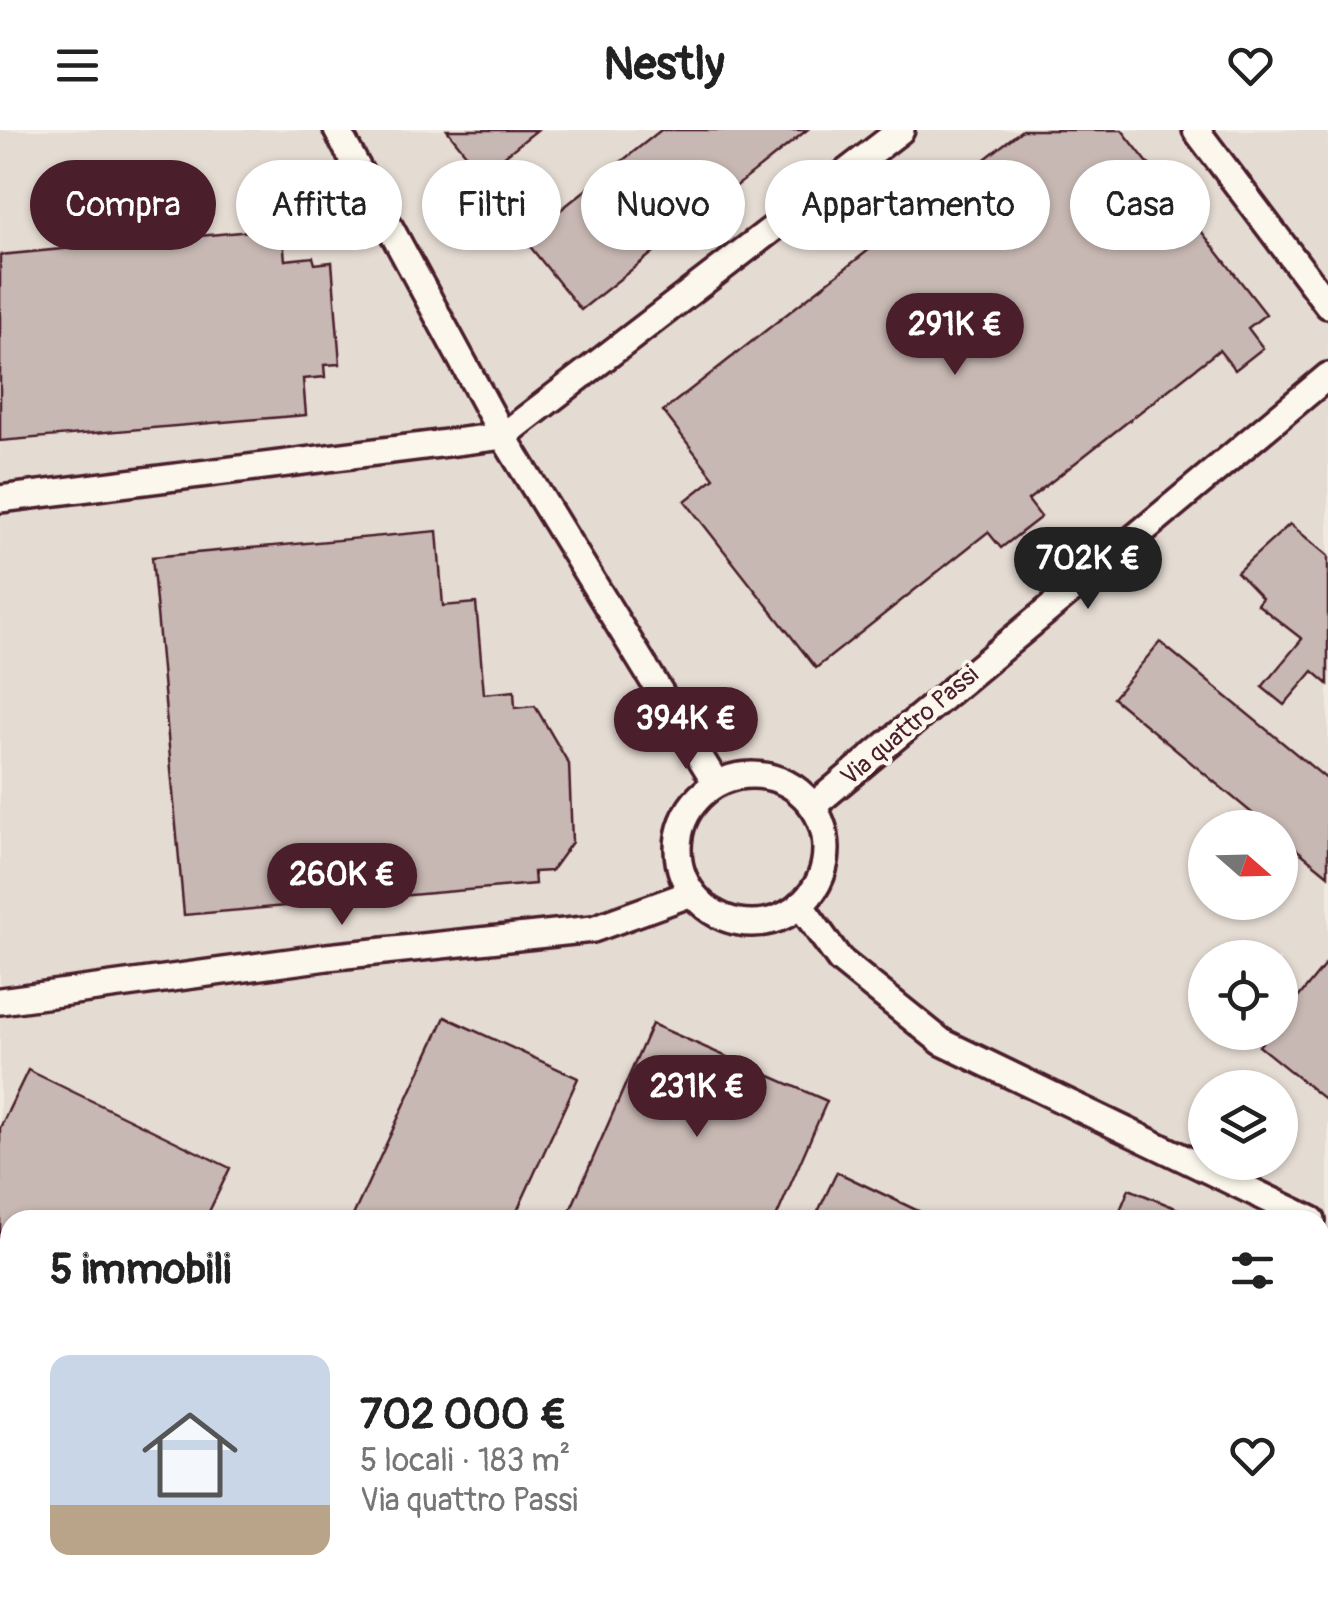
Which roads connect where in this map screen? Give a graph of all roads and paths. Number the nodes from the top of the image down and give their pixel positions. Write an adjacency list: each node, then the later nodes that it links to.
1 (338, 130): 6 (street)
2 (901, 130): 6 (street)
3 (1196, 130): 4 (street)
4 (1328, 305)
5 (1328, 376): 9 (street, Via quattro Passi)
6 (503, 436): 7 (street); 8 (street)
7 (0, 499)
8 (716, 783): 9 (street); 10 (street)
9 (813, 806): 11 (street)
10 (692, 894): 11 (street); 12 (street)
11 (800, 906): 13 (street)
12 (0, 1000)
13 (1291, 1210)

